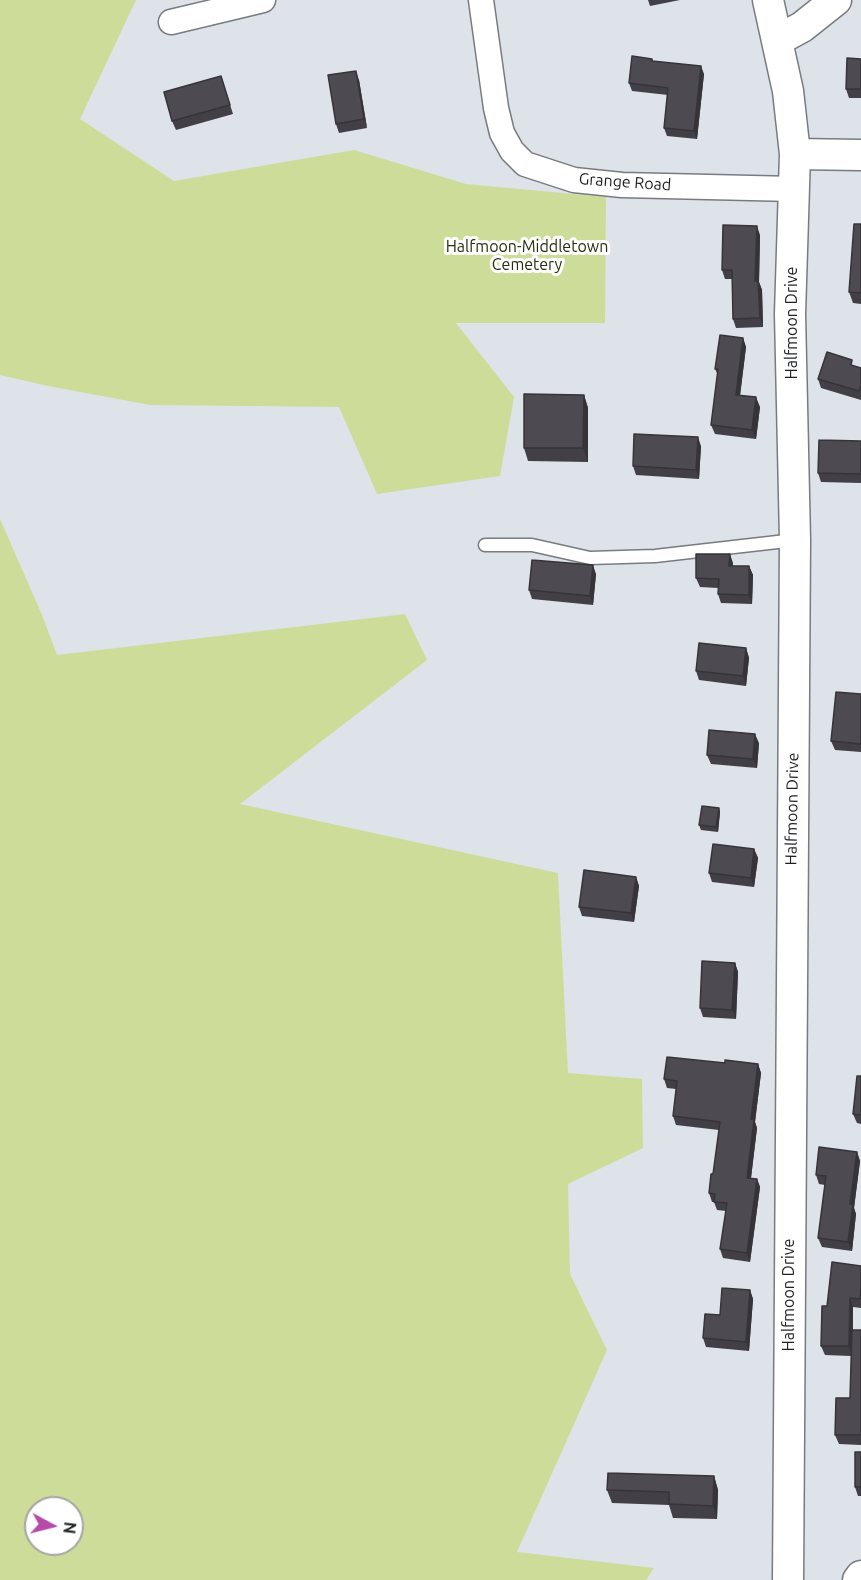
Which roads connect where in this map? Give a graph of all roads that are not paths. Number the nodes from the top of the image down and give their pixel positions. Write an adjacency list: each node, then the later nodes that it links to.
1 (263, 0): 5 (street)
2 (480, 0): 9 (street, Grange Road)
3 (768, 0): 6 (street, Halfmoon Drive)
4 (836, 0): 6 (street)
5 (171, 22)
6 (778, 40): 7 (street, Halfmoon Drive)
7 (795, 154): 8 (street); 9 (street, Halfmoon Drive)
8 (861, 155)
9 (794, 189): 10 (street, Halfmoon Drive)
10 (795, 540): 11 (lane); 13 (street, Halfmoon Drive)
11 (485, 545)
12 (861, 1576): 14 (street)
13 (788, 1580)
14 (858, 1580)

